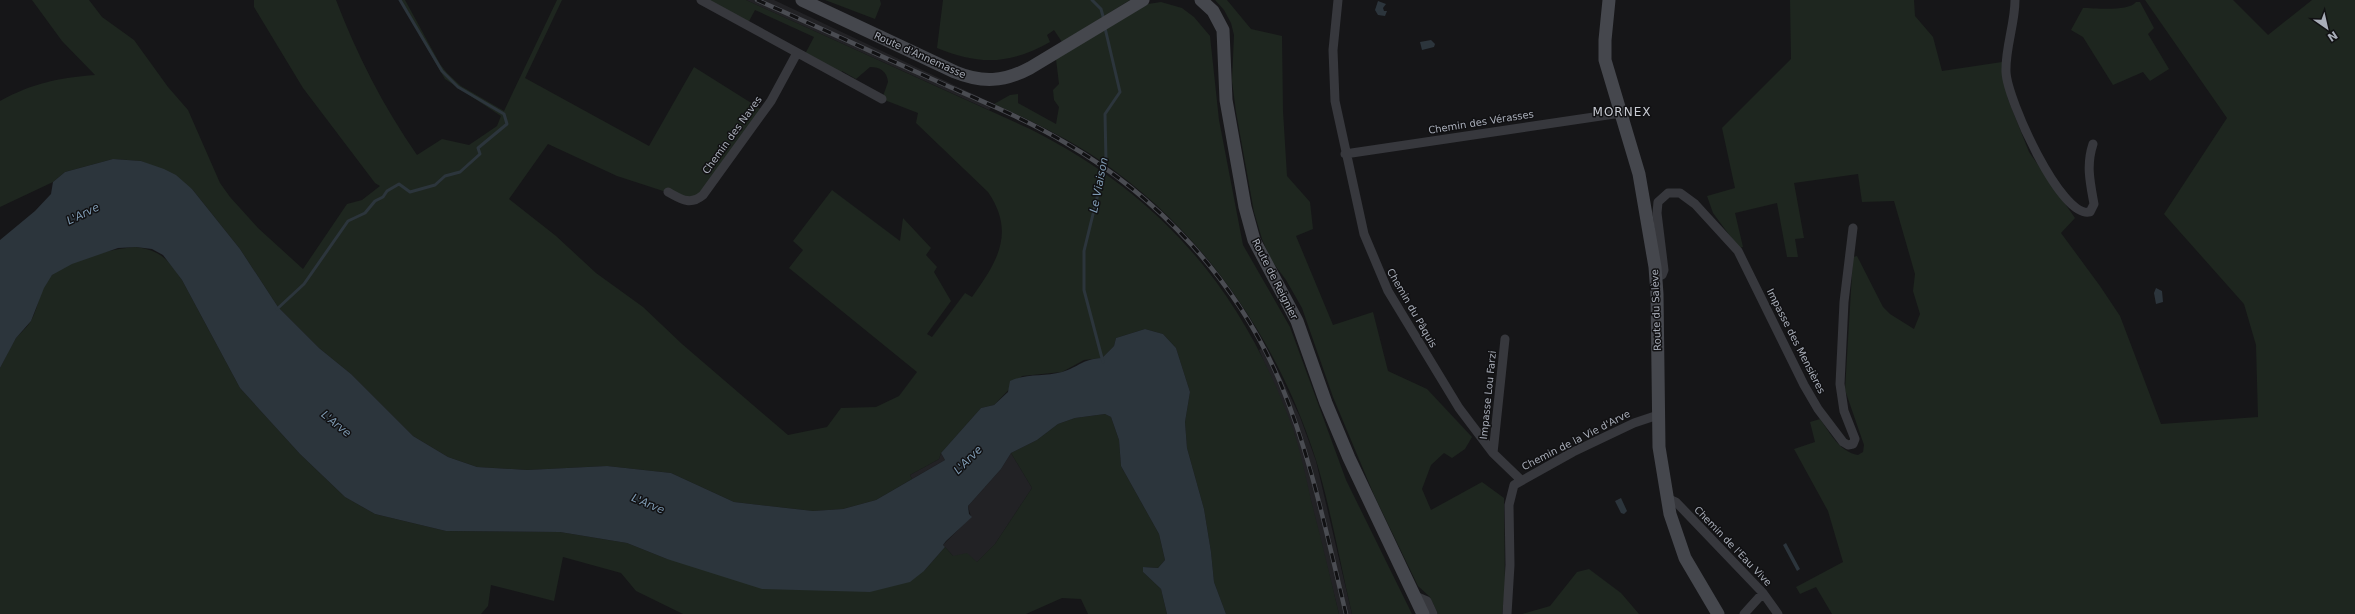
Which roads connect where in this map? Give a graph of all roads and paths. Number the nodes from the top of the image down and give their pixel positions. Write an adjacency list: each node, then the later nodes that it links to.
1 (701, 0): 8 (street)
2 (802, 0): 3 (main road, Route d'Annemasse)
3 (1143, 0)
4 (1201, 0): 22 (main road, Route de Reignier)
5 (1338, 0): 12 (street, Chemin du Pâquis)
6 (1609, 0): 10 (main road, Route du Salève)
7 (2015, 0): 11 (street)
8 (797, 53): 9 (street); 13 (street, Chemin des Naves)
9 (882, 99)
10 (1621, 113): 12 (street, Chemin des Vérasses); 15 (main road, Route du Salève)
11 (2093, 144)
12 (1345, 154): 18 (street, Chemin du Pâquis)
13 (668, 192)
14 (1853, 228): 15 (street, Impasse des Mensières)
15 (1656, 277): 17 (main road, Route du Salève)
16 (1505, 339): 18 (street, Impasse Lou Farzi)
17 (1658, 415): 19 (street, Chemin de la Vie d'Arve); 20 (main road, Route du Salève)
18 (1494, 453): 19 (street, Chemin du Pâquis)
19 (1521, 480): 25 (street, Chemin de la Vie d'Arve)
20 (1667, 498): 21 (street, Chemin de l'Eau Vive); 26 (main road, Route du Salève)
21 (1763, 594): 27 (street); 28 (street, Chemin de l'Eau Vive)
22 (1416, 596): 23 (main road, Route de Reignier); 24 (street)
23 (1423, 614)
24 (1433, 614)
25 (1507, 614)
26 (1718, 614)
27 (1744, 614)
28 (1778, 614)

